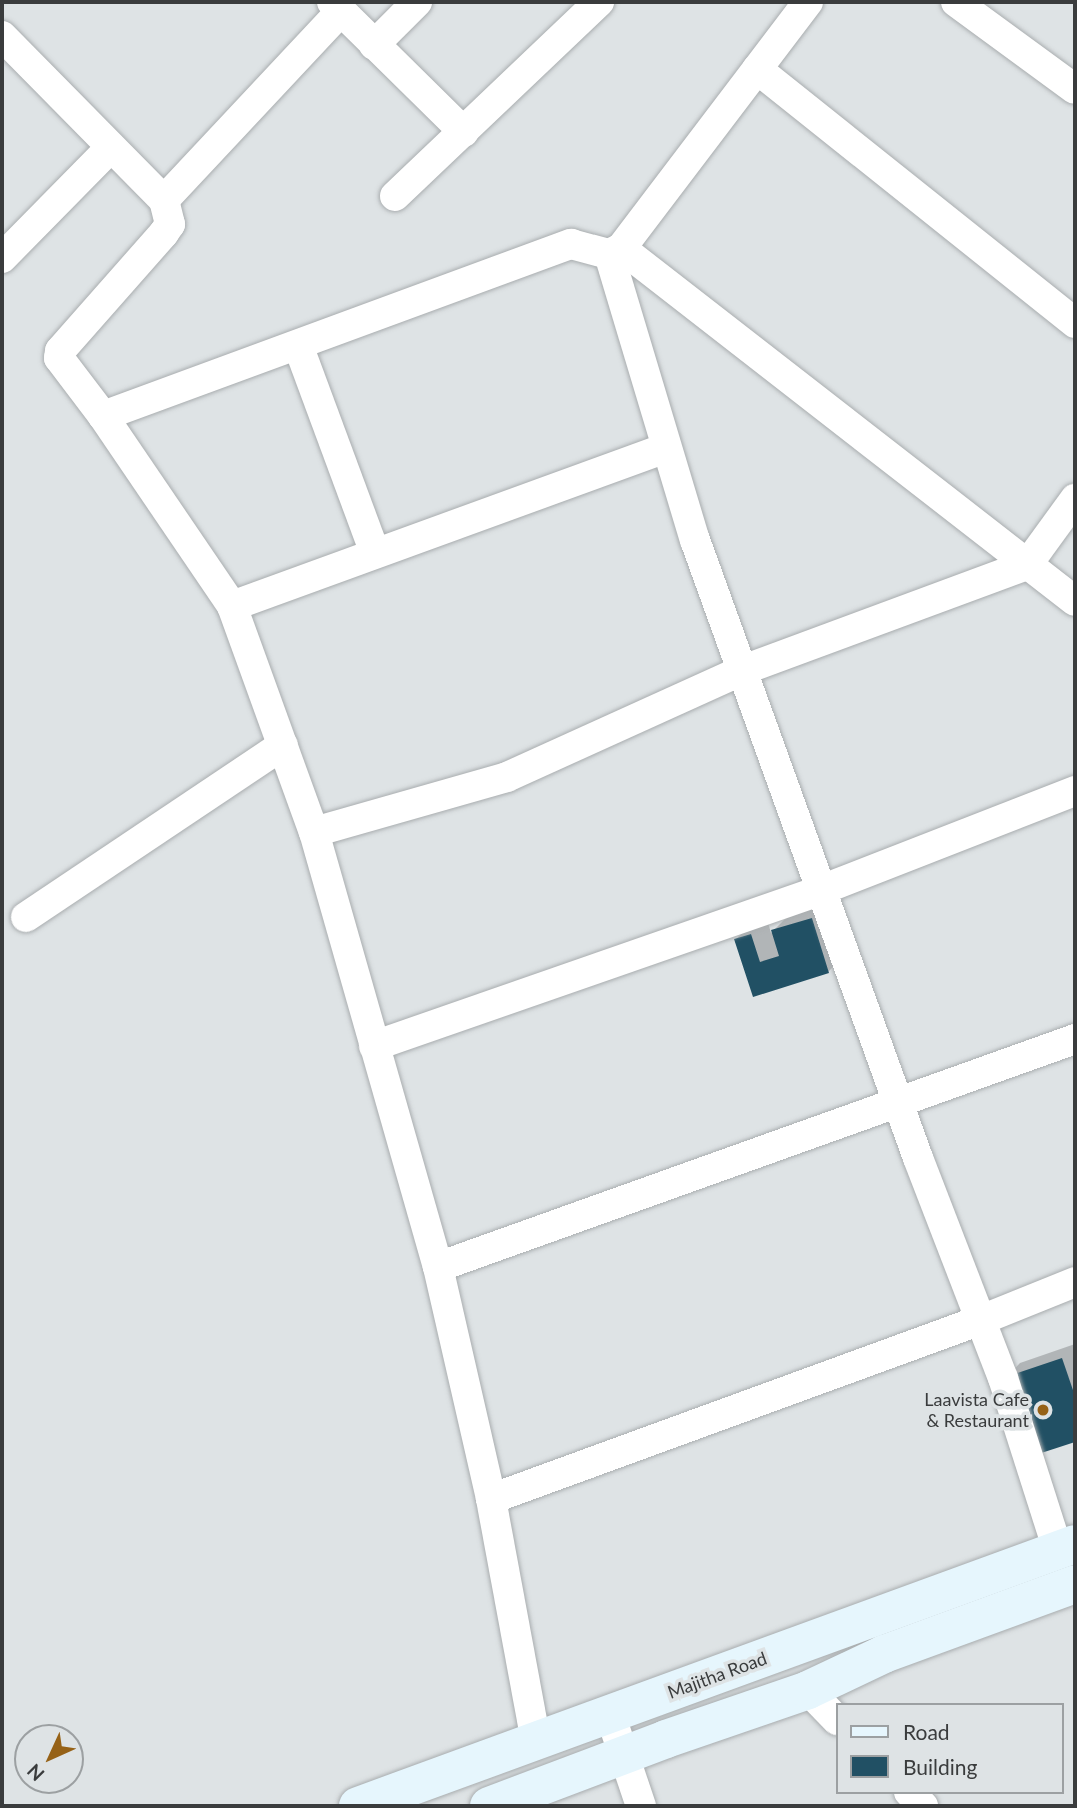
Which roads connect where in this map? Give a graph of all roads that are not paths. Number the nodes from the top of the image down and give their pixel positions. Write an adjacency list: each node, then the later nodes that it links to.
1 (417, 2): 7 (street)
2 (599, 2): 10 (street)
3 (808, 2): 8 (street)
4 (957, 2): 9 (street)
5 (336, 7): 7 (street); 13 (street)
6 (2, 36): 11 (street)
7 (374, 45): 10 (street)
8 (757, 69): 14 (street); 16 (street)
9 (1075, 89)
10 (464, 132): 12 (street)
11 (110, 148): 13 (street); 15 (street)
12 (394, 196)
13 (164, 200): 18 (street)
14 (615, 251): 17 (street); 19 (street); 22 (street)
15 (2, 258)
16 (1075, 323)
17 (298, 345): 18 (street); 21 (street)
18 (103, 416): 24 (street)
19 (665, 448): 21 (street); 25 (street)
20 (1075, 499): 22 (street)
21 (375, 553): 24 (street)
22 (1027, 565): 23 (street); 25 (street)
23 (1075, 601)
24 (232, 606): 26 (street)
25 (743, 670): 28 (street); 29 (street)
26 (283, 745): 28 (street); 30 (street)
27 (1075, 791): 29 (street)
28 (314, 832): 32 (street)
29 (821, 890): 32 (street); 33 (street)
30 (26, 916)
31 (1075, 1039): 33 (street)
32 (374, 1046): 34 (street)
33 (899, 1102): 34 (street); 36 (street)
34 (438, 1267): 37 (street)
35 (1075, 1282): 36 (street)
36 (981, 1321): 37 (street); 38 (street)
37 (491, 1499): 43 (street)
38 (1067, 1547): 41 (main road, Majitha Road)
39 (1075, 1584): 40 (main road)
40 (808, 1690): 42 (street); 44 (main road)
41 (610, 1714): 43 (main road, Majitha Road); 44 (street)
42 (836, 1719)
43 (536, 1741): 45 (main road, Majitha Road)
44 (624, 1755): 46 (main road); 47 (street)
45 (358, 1806)
46 (489, 1806)
47 (641, 1806)

